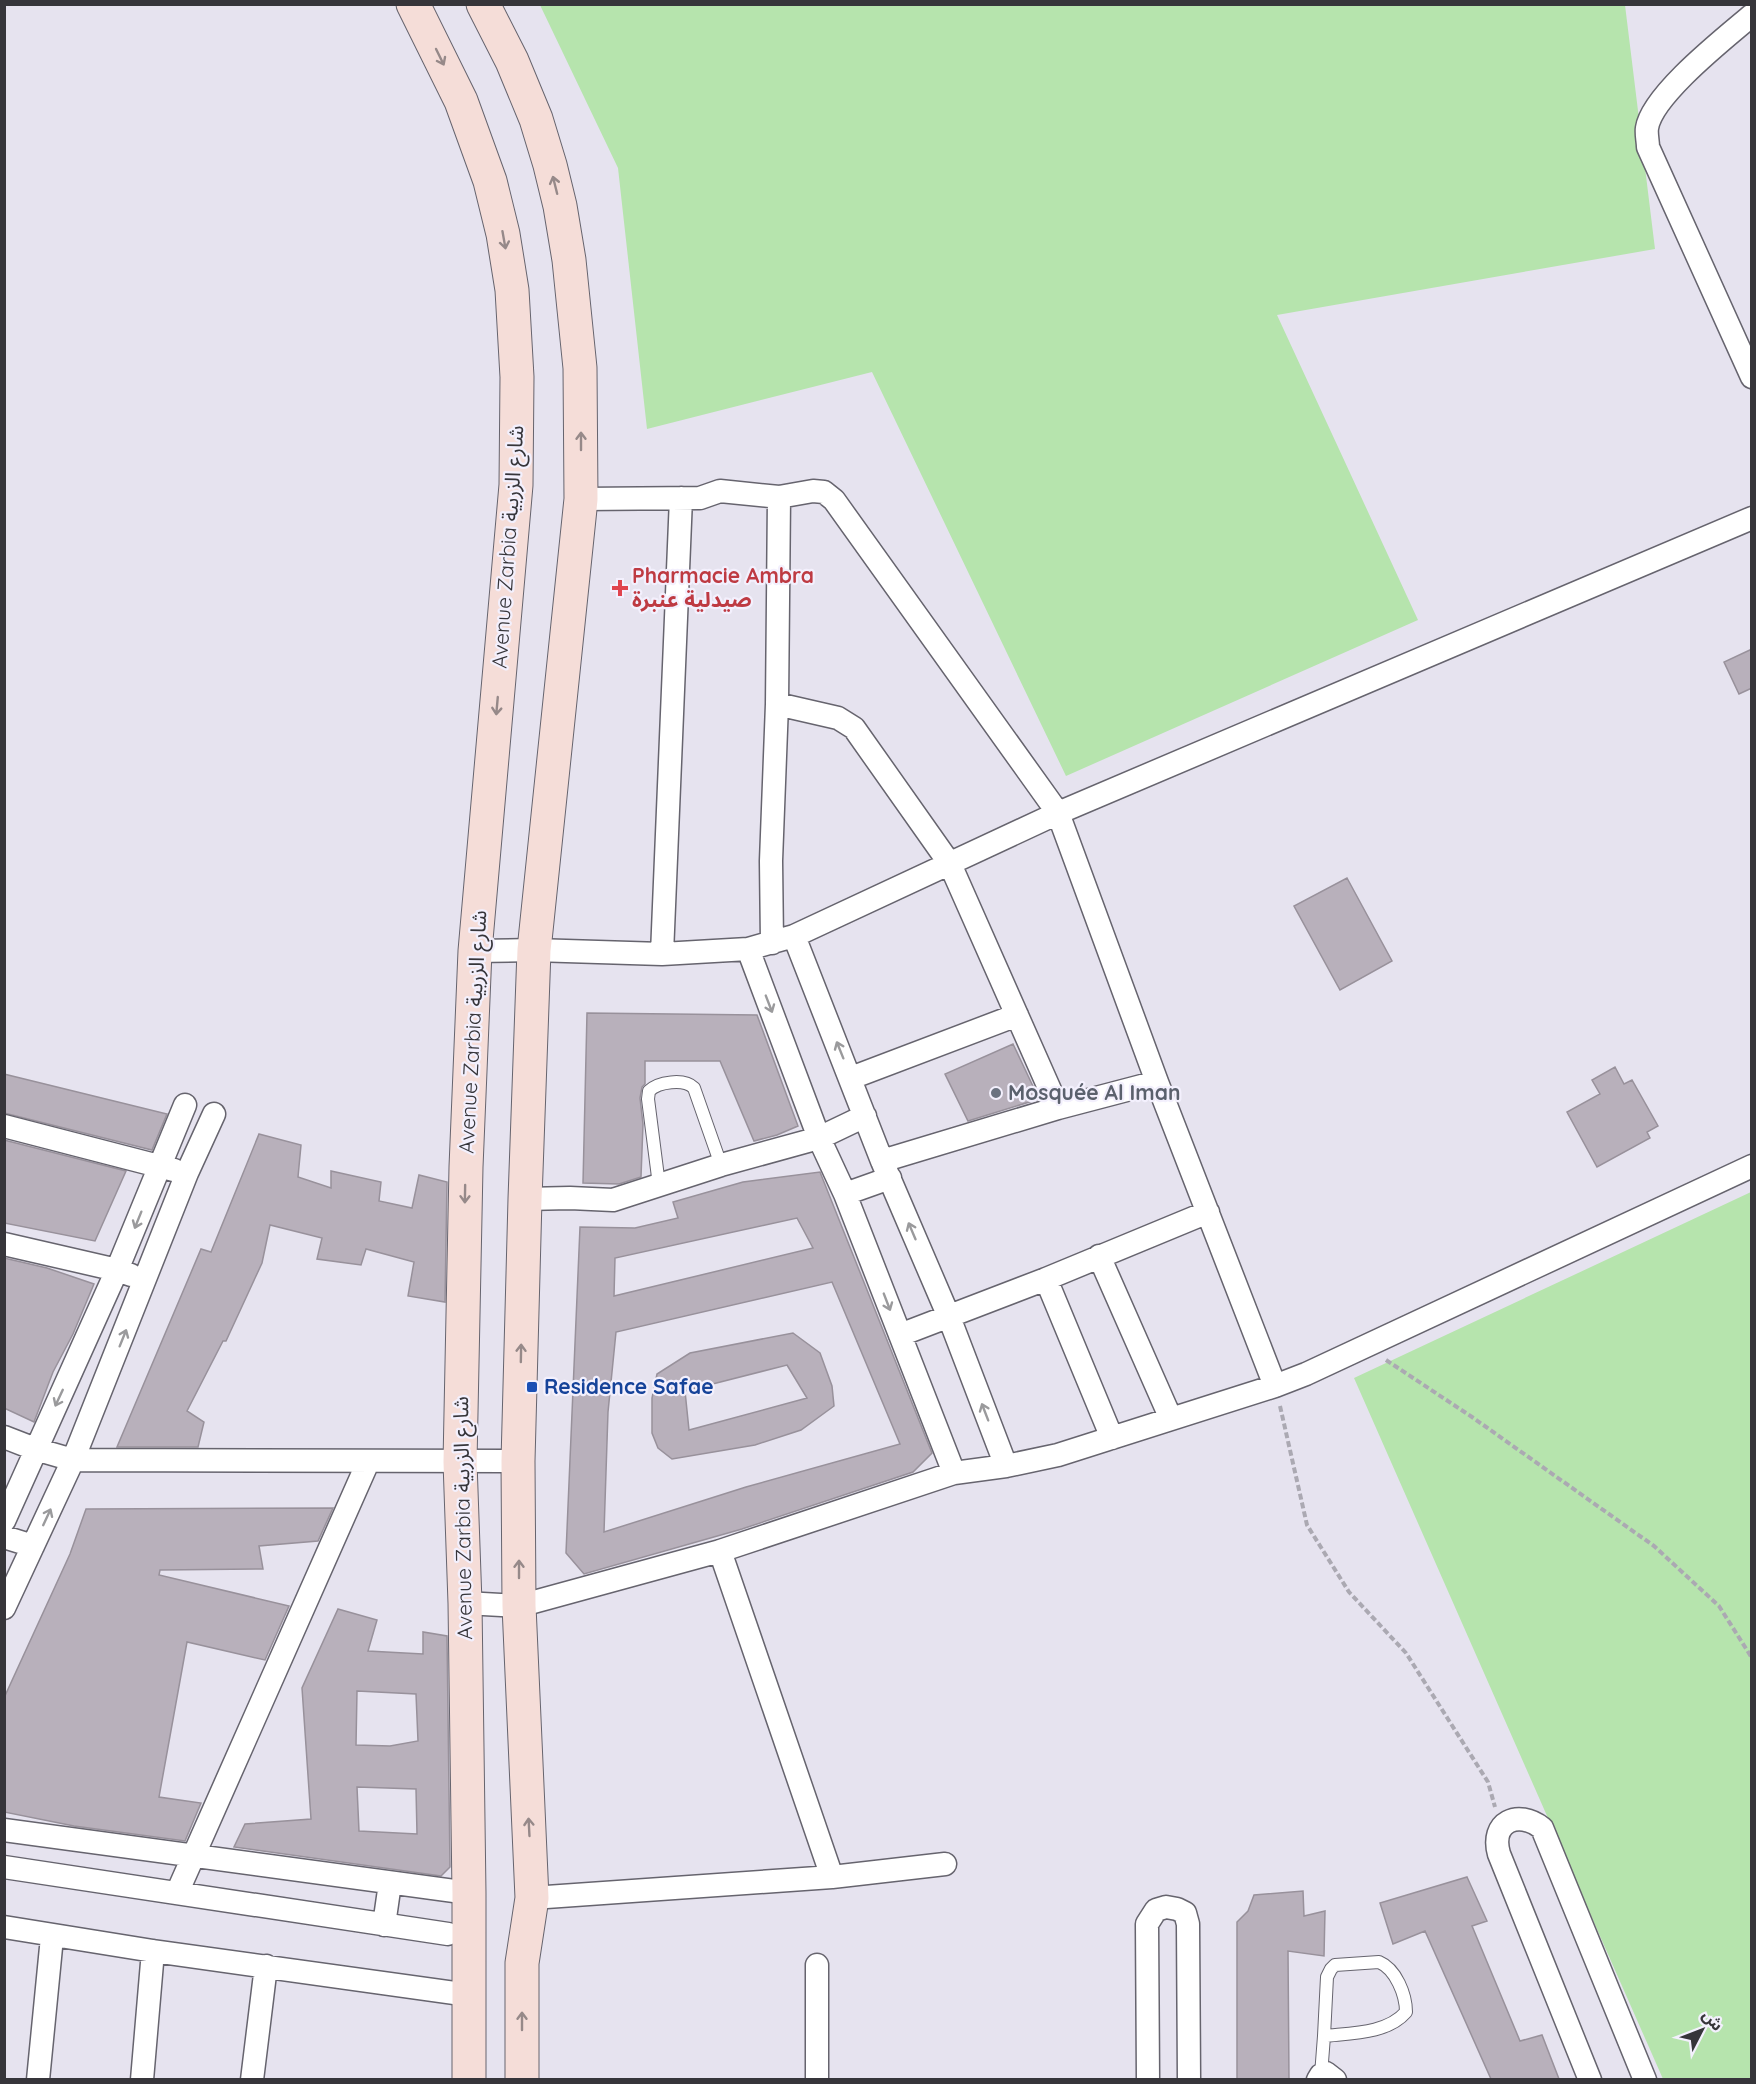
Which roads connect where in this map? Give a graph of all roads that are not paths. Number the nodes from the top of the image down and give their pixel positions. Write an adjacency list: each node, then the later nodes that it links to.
1 (413, 4): 16 (main road, Avenue Zarbia شارع الزربية, one-way to 16)
2 (483, 4): 7 (main road, one-way to 2)
3 (1752, 15): 4 (street)
4 (1752, 377)
5 (779, 497): 6 (street); 9 (street); 10 (street)
6 (681, 498): 7 (street); 17 (street)
7 (581, 499): 15 (main road)
8 (1752, 518): 10 (street)
9 (777, 704): 11 (street); 13 (street)
10 (1058, 813): 11 (street); 20 (street)
11 (950, 864): 12 (street); 18 (street)
12 (794, 936): 13 (street); 19 (street, one-way to 12)
13 (772, 943): 14 (street)
14 (748, 949): 17 (street); 26 (street, one-way to 26)
15 (534, 950): 16 (street); 17 (street); 34 (main road)
16 (476, 951): 51 (main road, Avenue Zarbia شارع الزربية, one-way to 51)
17 (662, 954)
18 (1017, 1014): 19 (street); 22 (street)
19 (851, 1078): 24 (street)
20 (1157, 1082): 22 (street); 35 (street)
21 (185, 1105): 27 (street)
22 (1058, 1108): 30 (street)
23 (214, 1114): 31 (street)
24 (865, 1116): 26 (street); 30 (street)
25 (4, 1126): 27 (street)
26 (819, 1138): 28 (street); 33 (street)
27 (160, 1165): 31 (street); 38 (street, one-way to 38)
28 (721, 1165): 32 (street); 32 (lane)
29 (1752, 1166): 43 (street)
30 (886, 1169): 33 (street); 41 (street, one-way to 30)
31 (187, 1173): 40 (street)
32 (659, 1185): 34 (street)
33 (844, 1194): 42 (street, one-way to 42)
34 (525, 1199): 49 (main road, one-way to 34)
35 (1208, 1212): 37 (street); 43 (street)
36 (4, 1244): 38 (street)
37 (1099, 1256): 39 (street); 44 (street)
38 (117, 1270): 40 (street); 47 (street, one-way to 47)
39 (1046, 1279): 41 (street); 46 (street)
40 (146, 1281): 48 (street, one-way to 40)
41 (949, 1317): 42 (street); 52 (street, one-way to 41)
42 (900, 1335): 53 (street)
43 (1275, 1386): 44 (street)
44 (1171, 1419): 46 (street)
45 (4, 1437): 47 (street)
46 (1112, 1438): 52 (street)
47 (35, 1449): 48 (street); 54 (street)
48 (73, 1460): 50 (street); 56 (street, one-way to 48)
49 (518, 1461): 51 (street); 59 (main road, one-way to 49)
50 (368, 1462): 51 (street); 62 (street)
51 (460, 1462): 58 (main road, Avenue Zarbia شارع الزربية)
52 (1006, 1466): 53 (street)
53 (954, 1473): 57 (street)
54 (4, 1521)
55 (4, 1537): 56 (street)
56 (33, 1546): 60 (street)
57 (720, 1551): 59 (street); 65 (street)
58 (465, 1603): 59 (street); 68 (main road, Avenue Zarbia شارع الزربية)
59 (519, 1606): 69 (main road, one-way to 59)
60 (4, 1608)
61 (4, 1830): 62 (street)
62 (192, 1857): 66 (street); 67 (street)
63 (945, 1864): 65 (street)
64 (4, 1867): 67 (street)
65 (832, 1877): 69 (street)
66 (390, 1883): 68 (street); 70 (street)
67 (177, 1893): 70 (street)
68 (469, 1893): 78 (main road, Avenue Zarbia شارع الزربية)
69 (532, 1898): 75 (main road)
70 (384, 1925): 72 (street)
71 (4, 1928): 73 (street)
72 (448, 1934)
73 (52, 1936): 74 (street); 81 (street)
74 (153, 1952): 77 (street); 82 (street)
75 (522, 1963): 78 (main road); 85 (main road, one-way to 75)
76 (818, 1965): 86 (street)
77 (266, 1966): 78 (street); 83 (street)
78 (470, 1980): 84 (main road, Avenue Zarbia شارع الزربية)
79 (1324, 2036): 79 (lane); 80 (lane)
80 (1325, 2078)
81 (38, 2079)
82 (141, 2079)
83 (252, 2079)
84 (469, 2079)
85 (522, 2079)
86 (818, 2079)
87 (1148, 2079): 88 (street)
88 (1189, 2079)
89 (1590, 2079): 90 (street)
90 (1645, 2079)

